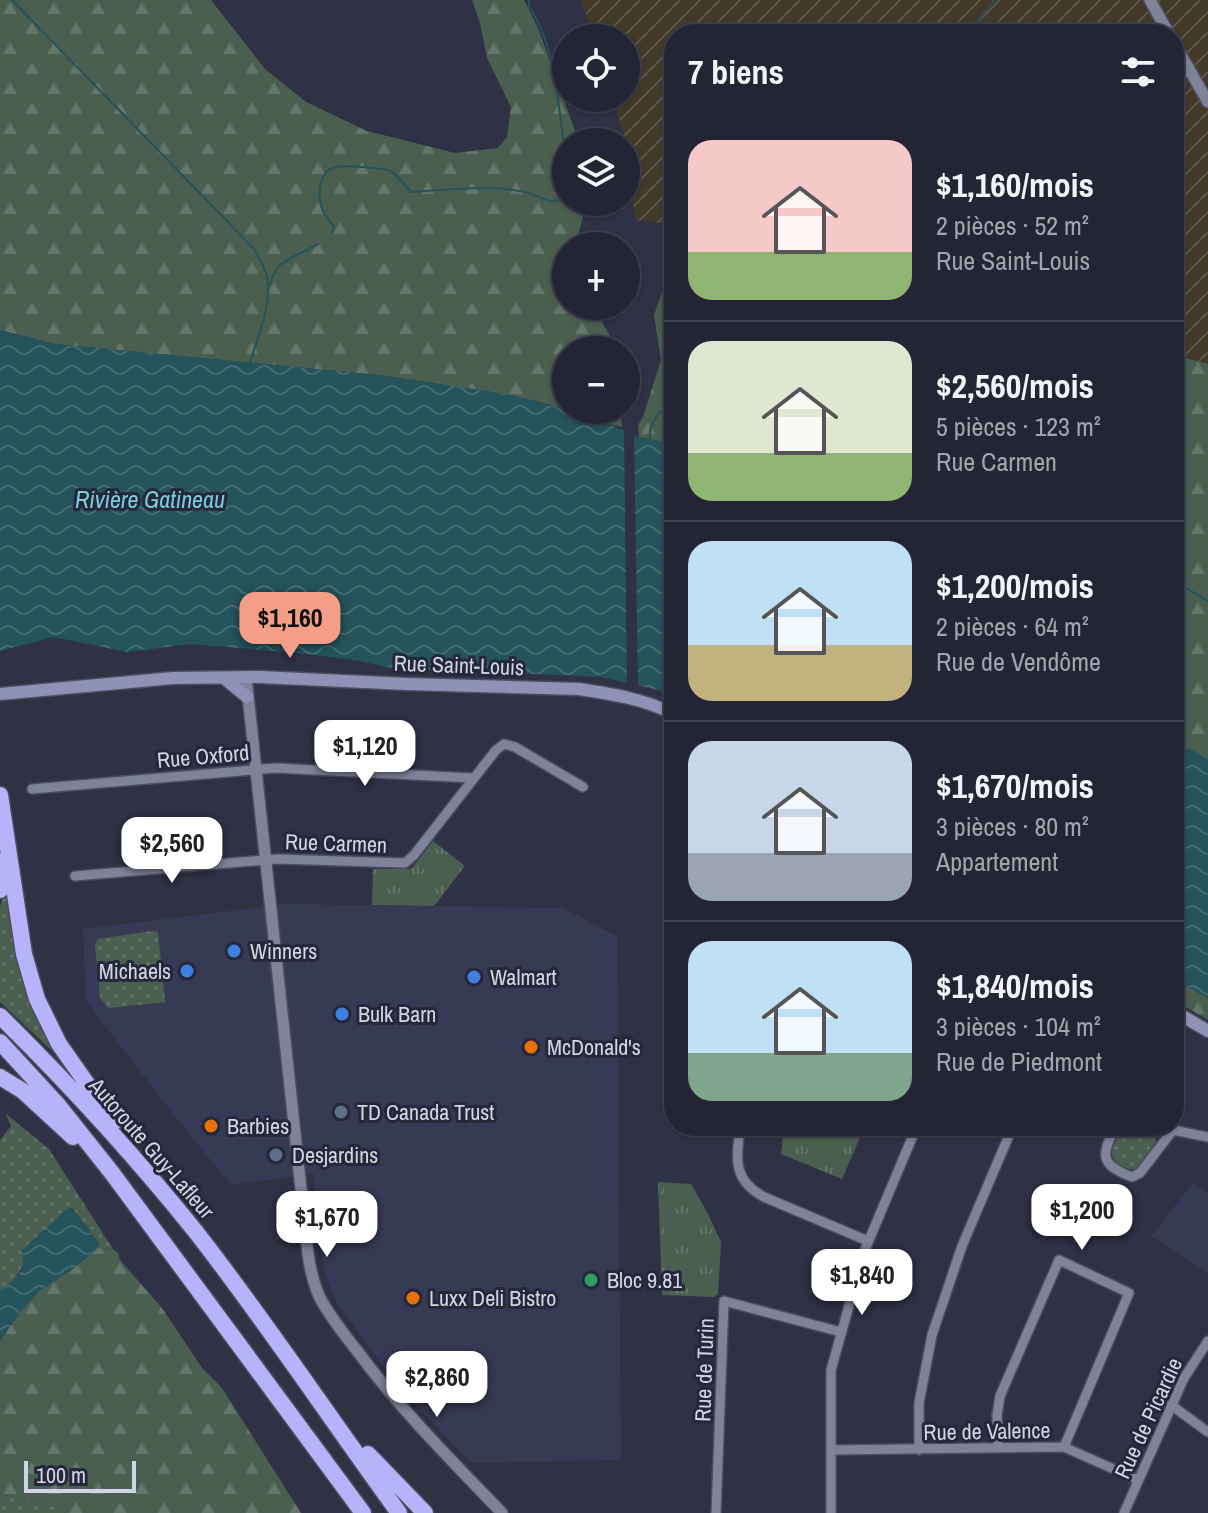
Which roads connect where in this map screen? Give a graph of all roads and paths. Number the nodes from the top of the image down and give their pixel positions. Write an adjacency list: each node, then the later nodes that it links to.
1 (1150, 0): 2 (street)
2 (1163, 24)
3 (1184, 61): 4 (street)
4 (1189, 70): 5 (street); 6 (street)
5 (1184, 73)
6 (1208, 102)
7 (246, 677): 8 (main road, Rue Saint-Louis); 10 (street); 11 (main road, Rue Saint-Louis)
8 (224, 678): 9 (main road, Rue Saint-Louis); 10 (main road)
9 (0, 694)
10 (247, 697): 12 (street)
11 (664, 710)
12 (256, 770): 13 (street, Rue Oxford); 15 (street, Rue Oxford); 18 (street)
13 (473, 778): 14 (street); 18 (street, Rue Carmen)
14 (583, 787)
15 (32, 789)
16 (0, 795): 34 (highway)
17 (0, 852): 20 (highway)
18 (266, 860): 19 (street, Rue Carmen); 49 (street)
19 (75, 876)
20 (0, 890)
21 (0, 1016): 34 (highway, Autoroute Guy-Lafleur)
22 (1184, 1017): 23 (main road)
23 (1208, 1031)
24 (0, 1042): 33 (highway, Autoroute Guy-Lafleur)
25 (0, 1077): 33 (highway)
26 (1184, 1132): 32 (street)
27 (739, 1136): 35 (street)
28 (913, 1136): 35 (street)
29 (1009, 1136): 44 (street)
30 (1111, 1136): 31 (street)
31 (1168, 1136)
32 (1208, 1137)
33 (112, 1173): 46 (highway, Autoroute Guy-Lafleur)
34 (158, 1186): 39 (highway, Autoroute Guy-Lafleur)
35 (868, 1241): 36 (street)
36 (841, 1332): 43 (street); 50 (street, Rue de Turin)
37 (1208, 1341): 38 (street, Rue de Picardie)
38 (1171, 1405): 40 (street); 45 (street, Rue de Picardie)
39 (329, 1412): 47 (highway, Autoroute Guy-Lafleur); 48 (highway)
40 (1208, 1432)
41 (1064, 1447): 42 (street, Rue de Valence); 42 (street); 45 (street, Rue de Valence)
42 (998, 1448): 44 (street, Rue de Valence)
43 (831, 1450): 44 (street, Rue de Valence); 51 (street)
44 (919, 1450)
45 (1138, 1480): 52 (street, Rue de Picardie)
46 (362, 1512)
47 (399, 1513)
48 (425, 1513)
49 (502, 1513)
50 (716, 1513)
51 (831, 1513)
52 (1124, 1513)

